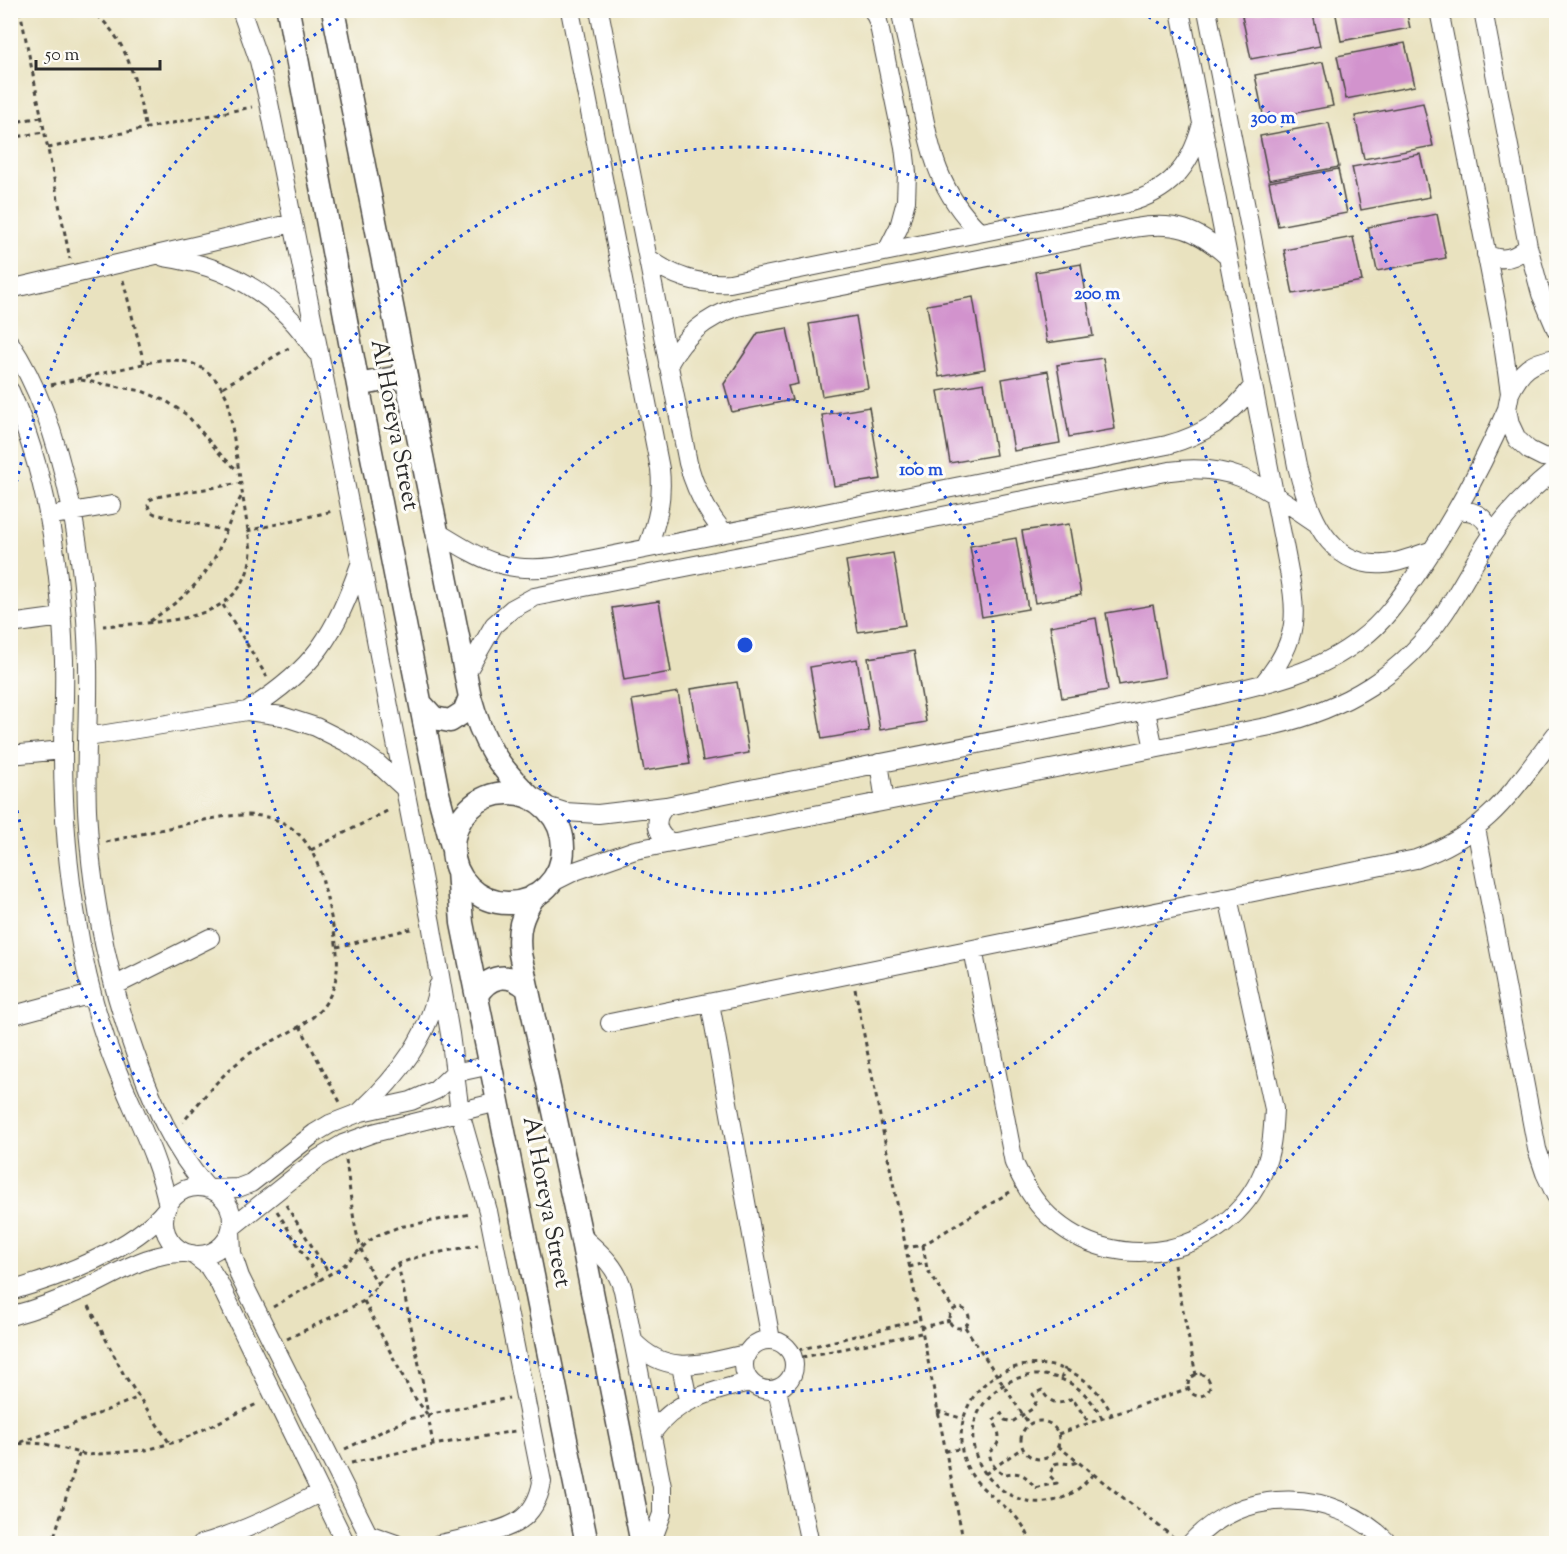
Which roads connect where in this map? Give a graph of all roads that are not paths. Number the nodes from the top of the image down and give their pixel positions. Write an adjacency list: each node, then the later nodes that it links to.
1 (242, 10): 20 (street)
2 (333, 10): 37 (street, Al Horeya Street)
3 (570, 10): 16 (street)
4 (614, 10): 11 (street)
5 (1180, 10): 13 (street)
6 (1207, 10): 12 (street)
7 (1438, 10): 25 (street)
8 (1483, 10): 23 (street)
9 (288, 11): 38 (street, Al Horeya Street)
10 (889, 13): 17 (street); 18 (street)
11 (601, 18): 15 (street)
12 (1215, 51): 13 (street); 54 (street)
13 (1188, 57): 14 (street)
14 (1201, 125): 19 (street); 27 (street)
15 (623, 131): 16 (street); 28 (street)
16 (595, 136): 46 (street)
17 (930, 141): 18 (street); 22 (street)
18 (904, 147): 24 (street)
19 (1127, 203): 21 (street); 22 (street)
20 (293, 223): 26 (street); 35 (street)
21 (1134, 228): 27 (street); 31 (street)
22 (980, 232): 24 (street)
23 (1527, 246): 25 (street); 32 (street)
24 (887, 251): 29 (street)
25 (1485, 254): 41 (street)
26 (153, 256): 30 (street); 35 (street)
27 (1227, 256): 39 (street)
28 (648, 258): 29 (street); 36 (street)
29 (746, 280): 31 (street)
30 (10, 289)
31 (752, 303): 36 (street)
32 (1557, 329)
33 (10, 343): 50 (street)
34 (1557, 357): 41 (street)
35 (320, 359): 61 (street)
36 (668, 364): 44 (street)
37 (405, 376): 38 (street); 55 (street, Al Horeya Street)
38 (358, 385): 69 (street, Al Horeya Street)
39 (1253, 386): 42 (street); 48 (street)
40 (10, 391): 53 (street)
41 (1508, 401): 43 (street); 51 (street)
42 (1183, 441): 45 (street); 52 (street)
43 (1557, 458)
44 (688, 463): 46 (street); 56 (street)
45 (1188, 468): 48 (street); 58 (street)
46 (660, 469): 59 (street)
47 (1557, 470): 57 (street)
48 (1274, 495): 54 (street); 67 (street)
49 (112, 505): 50 (street)
50 (71, 512): 53 (street); 73 (street)
51 (1457, 512): 57 (street); 60 (street)
52 (819, 514): 56 (street); 58 (street)
53 (48, 516): 64 (street)
54 (1315, 522): 60 (street)
55 (437, 532): 62 (street); 66 (street, Al Horeya Street)
56 (724, 533): 59 (street)
57 (1491, 536): 74 (street)
58 (826, 539): 63 (street)
59 (647, 548): 62 (street)
60 (1433, 550): 67 (street)
61 (361, 562): 70 (street); 78 (street)
62 (554, 567): 63 (street)
63 (558, 592): 66 (street)
64 (62, 618): 65 (street); 75 (street)
65 (10, 624)
66 (465, 675): 68 (street, Al Horeya Street)
67 (1262, 685): 71 (street)
68 (470, 697): 69 (street); 79 (street, Al Horeya Street)
69 (423, 706): 84 (street, Al Horeya Street)
70 (246, 711): 73 (street); 78 (street)
71 (1146, 711): 74 (street); 77 (street)
72 (1557, 734): 82 (street)
73 (88, 737): 91 (street)
74 (1154, 749): 80 (street)
75 (63, 750): 76 (street); 93 (street)
76 (10, 755)
77 (879, 763): 80 (street); 81 (street)
78 (405, 794): 89 (street)
79 (535, 801): 81 (street); 84 (street); 85 (street)
80 (885, 801): 83 (street)
81 (666, 806): 83 (street)
82 (1476, 828): 86 (street); 103 (street)
83 (673, 843): 85 (street)
84 (455, 860): 85 (street); 92 (street, Al Horeya Street)
85 (542, 890): 90 (street, Al Horeya Street)
86 (1228, 897): 88 (street); 88 (street)
87 (210, 938): 91 (street)
88 (973, 949): 94 (street)
89 (440, 976): 98 (street); 101 (street)
90 (526, 987): 92 (street); 106 (street, Al Horeya Street)
91 (116, 993): 93 (street); 102 (street)
92 (477, 995): 97 (street, Al Horeya Street)
93 (94, 1000): 95 (street); 104 (street)
94 (710, 1003): 96 (street); 110 (street)
95 (10, 1016)
96 (610, 1023)
97 (491, 1065): 98 (street); 99 (street, Al Horeya Street)
98 (454, 1073): 100 (street); 101 (street)
99 (498, 1102): 100 (street); 124 (street, Al Horeya Street)
100 (460, 1113): 105 (street); 120 (street)
101 (354, 1114): 102 (street)
102 (208, 1189): 104 (street); 105 (street)
103 (1557, 1196)
104 (167, 1207): 107 (street); 108 (street)
105 (231, 1228): 107 (street); 119 (street)
106 (581, 1236): 111 (street); 125 (street, Al Horeya Street)
107 (190, 1253): 109 (street); 118 (street)
108 (10, 1291)
109 (10, 1316)
110 (771, 1340): 112 (street); 115 (street)
111 (633, 1341): 113 (street); 117 (street)
112 (746, 1354): 113 (street); 114 (street)
113 (681, 1366): 116 (street)
114 (749, 1382): 115 (street); 116 (street)
115 (777, 1389): 127 (street)
116 (688, 1400): 117 (street)
117 (652, 1433): 126 (street)
118 (321, 1492): 121 (street); 122 (street)
119 (370, 1539): 123 (street)
120 (441, 1543)
121 (201, 1544)
122 (346, 1544)
123 (396, 1544)
124 (587, 1544)
125 (642, 1544)
126 (651, 1544)
127 (810, 1544)
128 (1190, 1544): 129 (street)
129 (1389, 1544)

